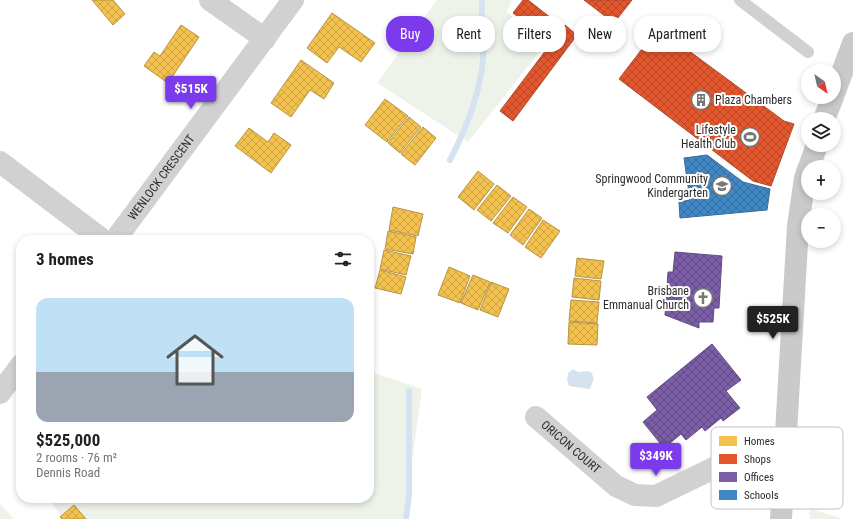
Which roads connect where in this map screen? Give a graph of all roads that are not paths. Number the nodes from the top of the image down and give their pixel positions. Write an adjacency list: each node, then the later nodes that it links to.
1 (210, 0): 4 (street)
2 (293, 0): 4 (street, WENLOCK CRESCENT)
3 (740, 0): 6 (lane)
4 (264, 39): 11 (street, WENLOCK CRESCENT)
5 (853, 43): 7 (street)
6 (808, 52)
7 (841, 75)
8 (0, 162): 10 (street)
9 (802, 200): 15 (street)
10 (96, 235)
11 (119, 235)
12 (16, 372): 13 (street)
13 (0, 393)
14 (536, 417): 16 (street, ORICON COURT)
15 (787, 427)
16 (711, 469)
17 (782, 509): 18 (street)
18 (781, 519)

